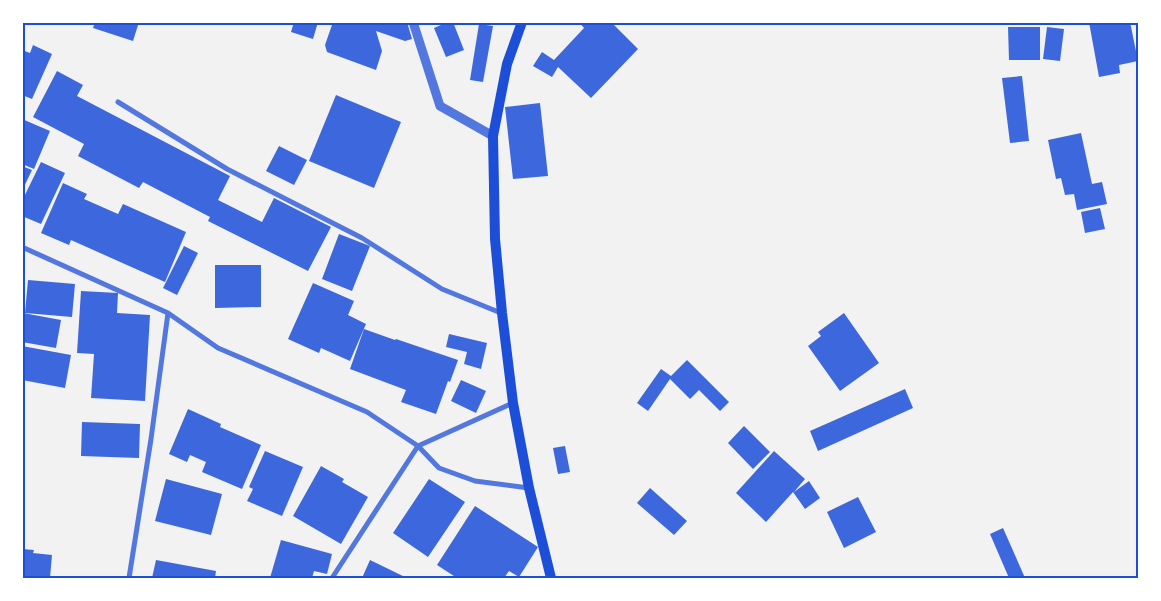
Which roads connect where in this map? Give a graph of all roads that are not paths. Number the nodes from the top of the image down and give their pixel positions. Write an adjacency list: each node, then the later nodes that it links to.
1 (413, 22): 4 (street)
2 (522, 22): 4 (main road)
3 (118, 102): 7 (street)
4 (493, 136): 7 (main road)
5 (22, 247): 6 (street)
6 (168, 313): 9 (street); 12 (street)
7 (502, 313): 8 (main road)
8 (513, 403): 9 (street); 10 (main road)
9 (418, 446): 10 (street); 13 (street)
10 (529, 488): 11 (main road)
11 (548, 576)
12 (129, 578)
13 (332, 578)

